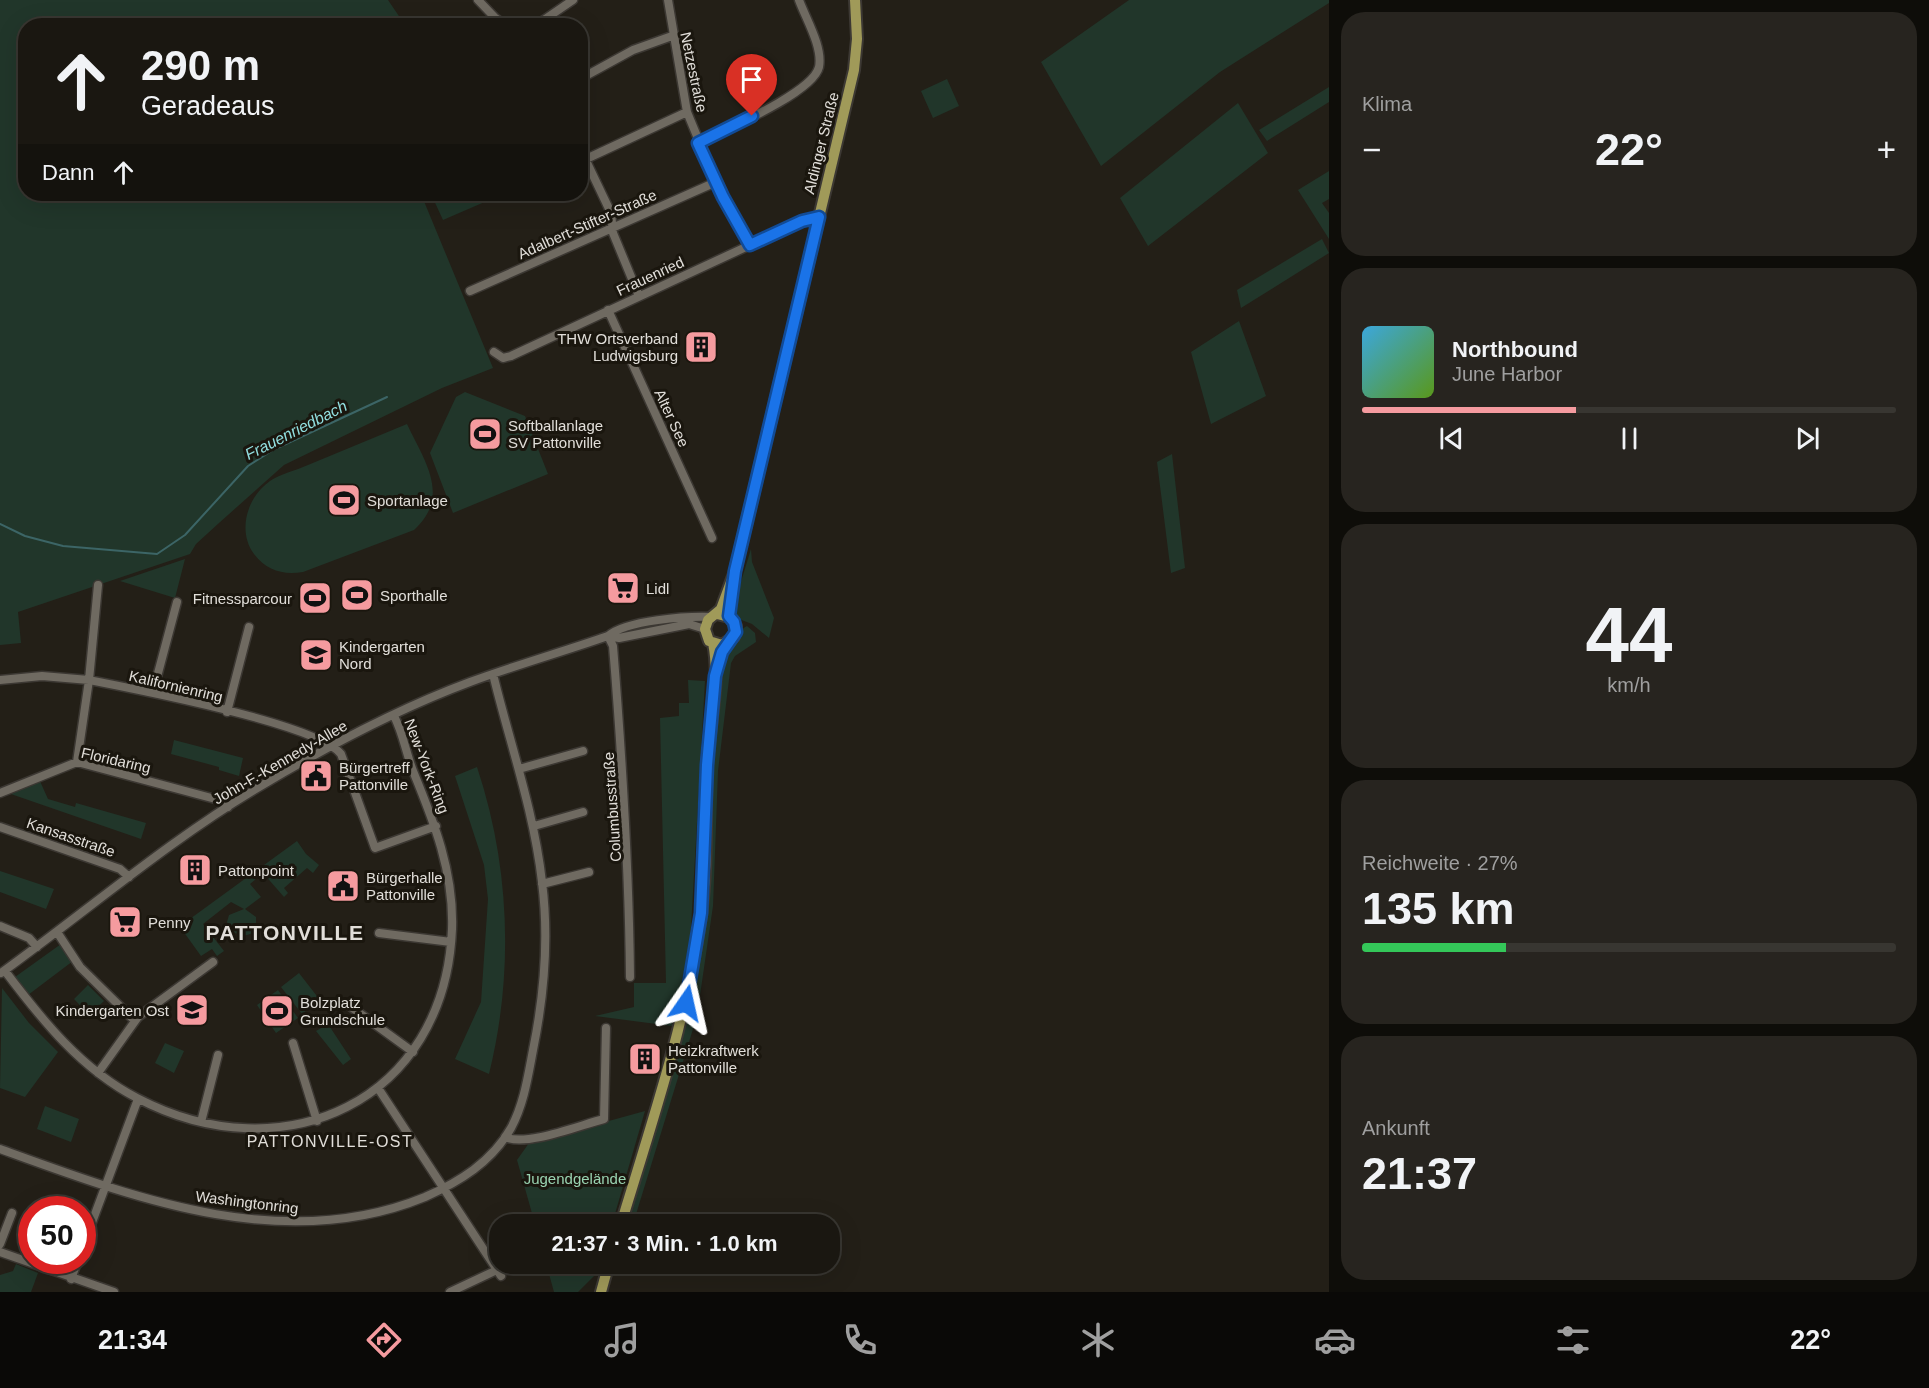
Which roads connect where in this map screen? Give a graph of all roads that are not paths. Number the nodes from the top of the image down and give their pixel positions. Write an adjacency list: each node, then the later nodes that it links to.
1 (478, 0): 6 (street)
2 (573, 0): 7 (street)
3 (668, 0): 8 (street, Netzestraße)
4 (799, 0): 11 (street)
5 (855, 0): 15 (main road, Aldinger Straße)
6 (496, 18)
7 (547, 18)
8 (672, 36): 9 (street); 10 (street, Netzestraße)
9 (588, 75)
10 (687, 112): 11 (street, Netzestraße); 12 (street)
11 (698, 143): 14 (street, Netzestraße)
12 (588, 158)
13 (588, 163): 16 (street)
14 (716, 182): 16 (street, Adalbert-Stifter-Straße); 17 (street, Netzestraße)
15 (819, 217): 17 (street, Frauenried); 23 (main road, Aldinger Straße)
16 (613, 226): 18 (street, Adalbert-Stifter-Straße); 19 (street)
17 (750, 245): 19 (street, Frauenried)
18 (470, 291)
19 (639, 296): 20 (street, Frauenried)
20 (608, 310): 21 (street, Frauenried); 22 (street, Alter See)
21 (494, 352)
22 (712, 537)
23 (735, 571): 26 (main road); 27 (main road)
24 (98, 585): 36 (street)
25 (177, 602): 37 (street)
26 (714, 615): 27 (main road); 29 (main road); 30 (street, John-F.-Kennedy-Allee)
27 (729, 616): 32 (main road)
28 (249, 627): 38 (street)
29 (705, 628): 30 (street, John-F.-Kennedy-Allee); 31 (main road)
30 (608, 636): 33 (street, John-F.-Kennedy-Allee); 60 (street, Columbusstraße)
31 (713, 643): 32 (main road); 34 (main road)
32 (727, 644): 34 (main road)
33 (493, 674): 39 (street, John-F.-Kennedy-Allee); 43 (street, Washingtonring)
34 (715, 676): 78 (main road)
35 (0, 680): 36 (street, Kalifornienring)
36 (89, 680): 37 (street, Kalifornienring); 42 (street)
37 (153, 692): 38 (street, Kalifornienring)
38 (227, 712): 40 (street, Kalifornienring)
39 (394, 716): 40 (street, John-F.-Kennedy-Allee); 47 (street, New-York-Ring)
40 (334, 745): 45 (street, John-F.-Kennedy-Allee); 47 (street, New-York-Ring)
41 (583, 751): 43 (street)
42 (77, 762): 44 (street, Floridaring); 45 (street, Floridaring)
43 (519, 769): 48 (street, Washingtonring)
44 (0, 793)
45 (228, 807): 51 (street, John-F.-Kennedy-Allee)
46 (583, 812): 48 (street)
47 (436, 826): 56 (street, New-York-Ring)
48 (534, 826): 52 (street, Washingtonring)
49 (0, 827): 51 (street, Kansasstraße)
50 (589, 872): 52 (street)
51 (129, 878): 54 (street, John-F.-Kennedy-Allee)
52 (543, 884): 72 (street, Washingtonring)
53 (0, 926): 57 (street)
54 (57, 932): 57 (street, John-F.-Kennedy-Allee); 62 (street)
55 (380, 933): 56 (street)
56 (451, 942): 65 (street, New-York-Ring)
57 (37, 947): 59 (street, John-F.-Kennedy-Allee)
58 (213, 962): 62 (street)
59 (2, 972): 67 (street, New-York-Ring)
60 (630, 977)
61 (347, 1004): 65 (street)
62 (135, 1021): 67 (street)
63 (606, 1028): 72 (street)
64 (293, 1043): 70 (street)
65 (413, 1052): 68 (street, New-York-Ring)
66 (218, 1055): 71 (street)
67 (98, 1073): 69 (street, New-York-Ring)
68 (378, 1088): 70 (street, New-York-Ring); 75 (street)
69 (138, 1099): 71 (street, New-York-Ring); 74 (street)
70 (317, 1121): 71 (street, New-York-Ring)
71 (201, 1122)
72 (505, 1137): 75 (street, Washingtonring)
73 (0, 1149): 74 (street, Washingtonring)
74 (105, 1186): 75 (street, Washingtonring); 76 (street)
75 (445, 1188): 86 (street)
76 (96, 1210)
77 (12, 1213): 79 (street)
78 (624, 1214)
79 (0, 1244)
80 (0, 1252): 81 (street)
81 (18, 1258)
82 (60, 1274): 85 (street)
83 (73, 1274): 85 (street)
84 (606, 1274): 89 (main road)
85 (71, 1279): 87 (street)
86 (463, 1290): 88 (street)
87 (114, 1292)
88 (450, 1292)
89 (601, 1292)

